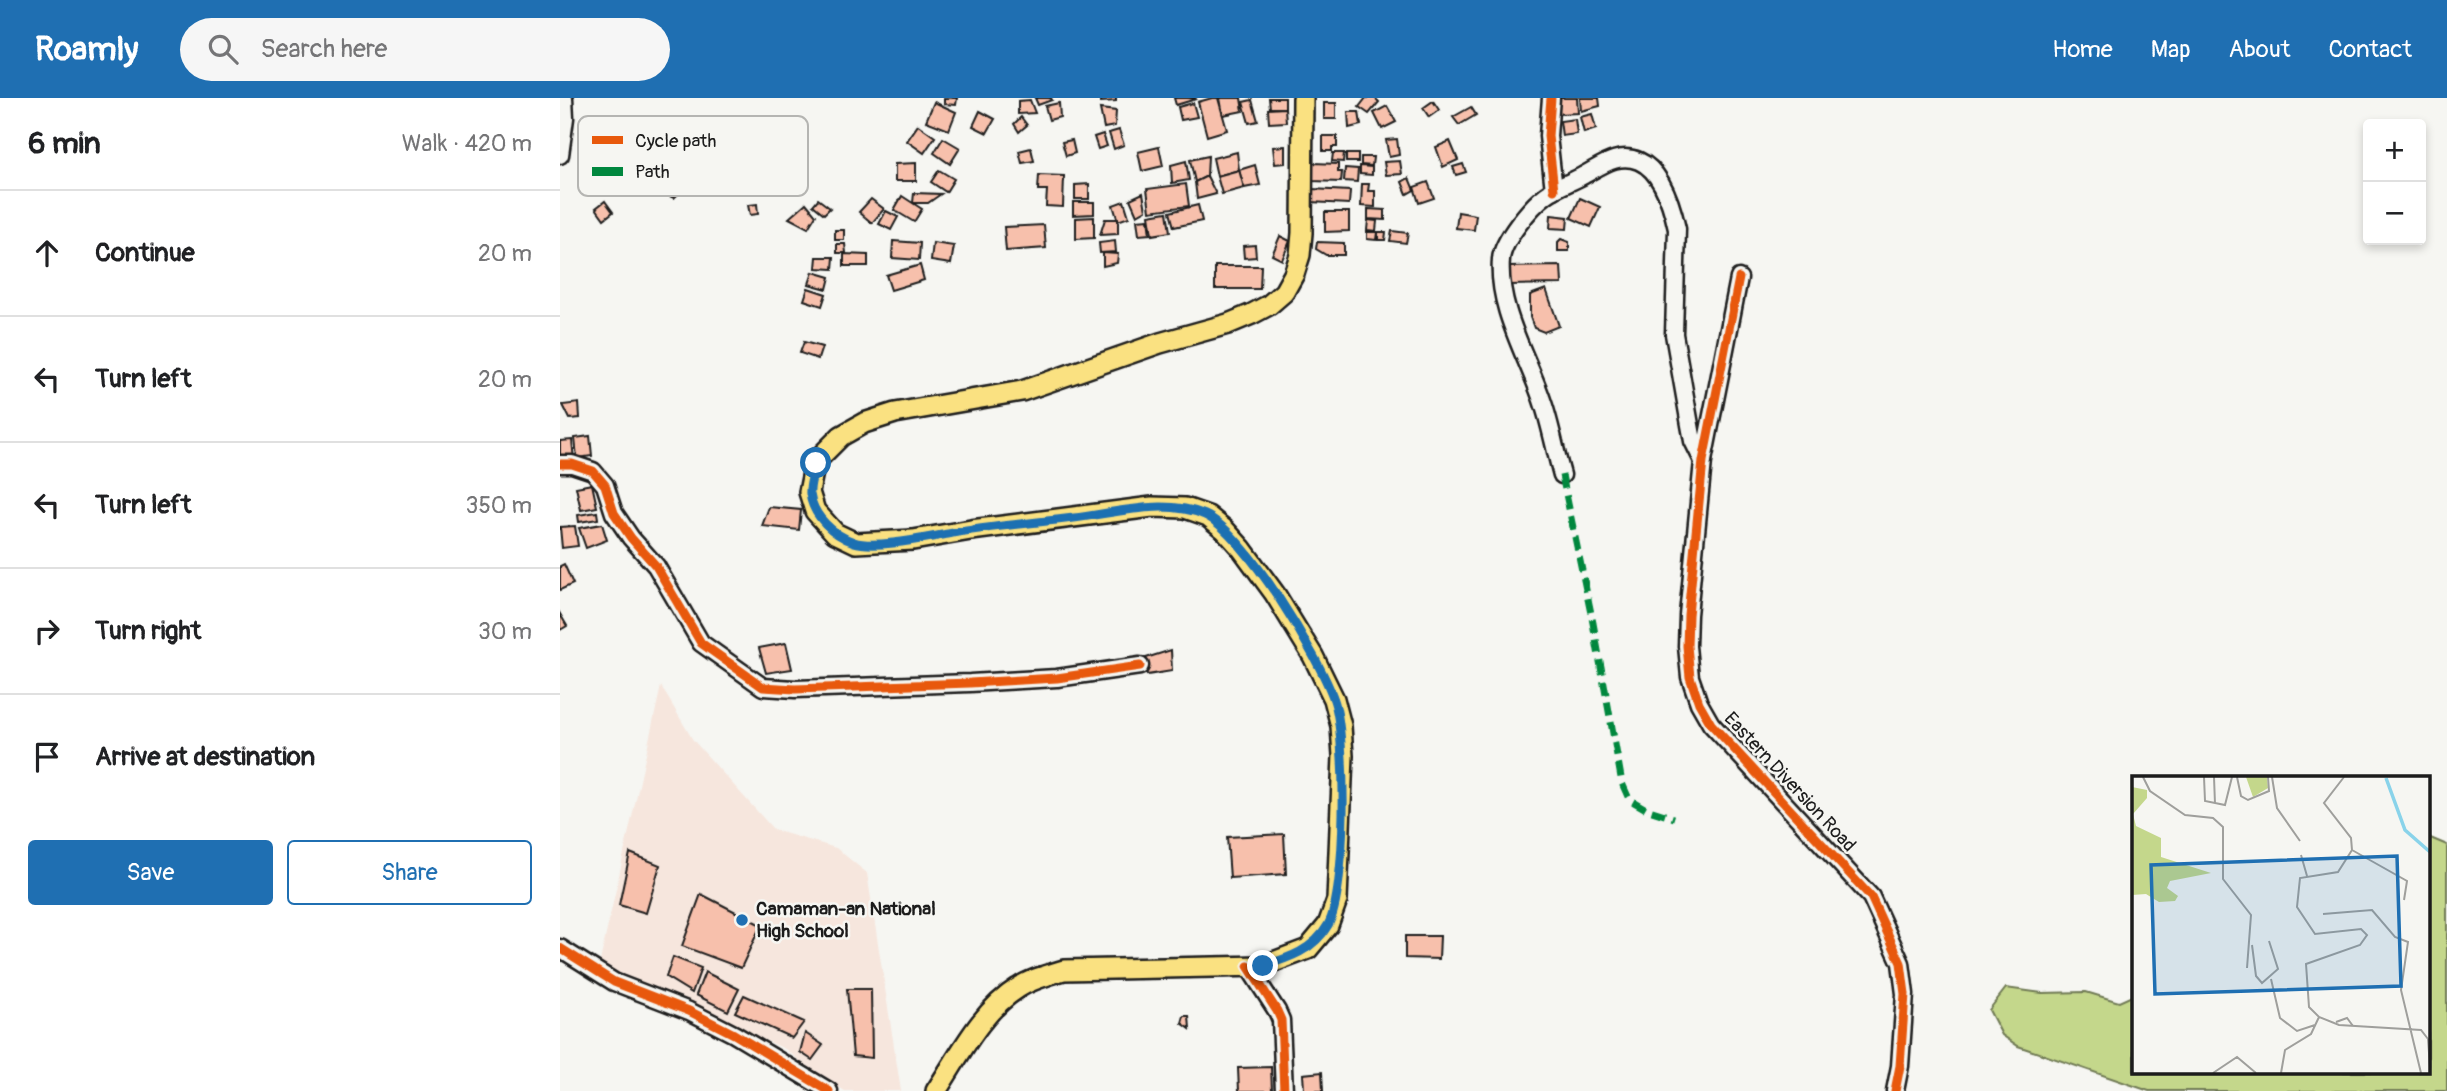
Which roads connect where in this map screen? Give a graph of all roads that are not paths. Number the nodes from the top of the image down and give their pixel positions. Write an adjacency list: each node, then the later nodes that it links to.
1 (564, 98): 4 (street)
2 (1303, 98): 12 (main road)
3 (1551, 98): 5 (street)
4 (560, 155)
5 (1554, 190): 7 (street); 9 (street)
6 (1739, 278): 7 (street, Eastern Diversion Road)
7 (1703, 461): 16 (street, Eastern Diversion Road)
8 (560, 464): 10 (street)
9 (1562, 475)
10 (1140, 666)
11 (560, 948): 13 (street)
12 (1248, 966): 14 (main road); 15 (street)
13 (829, 1091)
14 (936, 1091)
15 (1284, 1091)
16 (1895, 1091)

